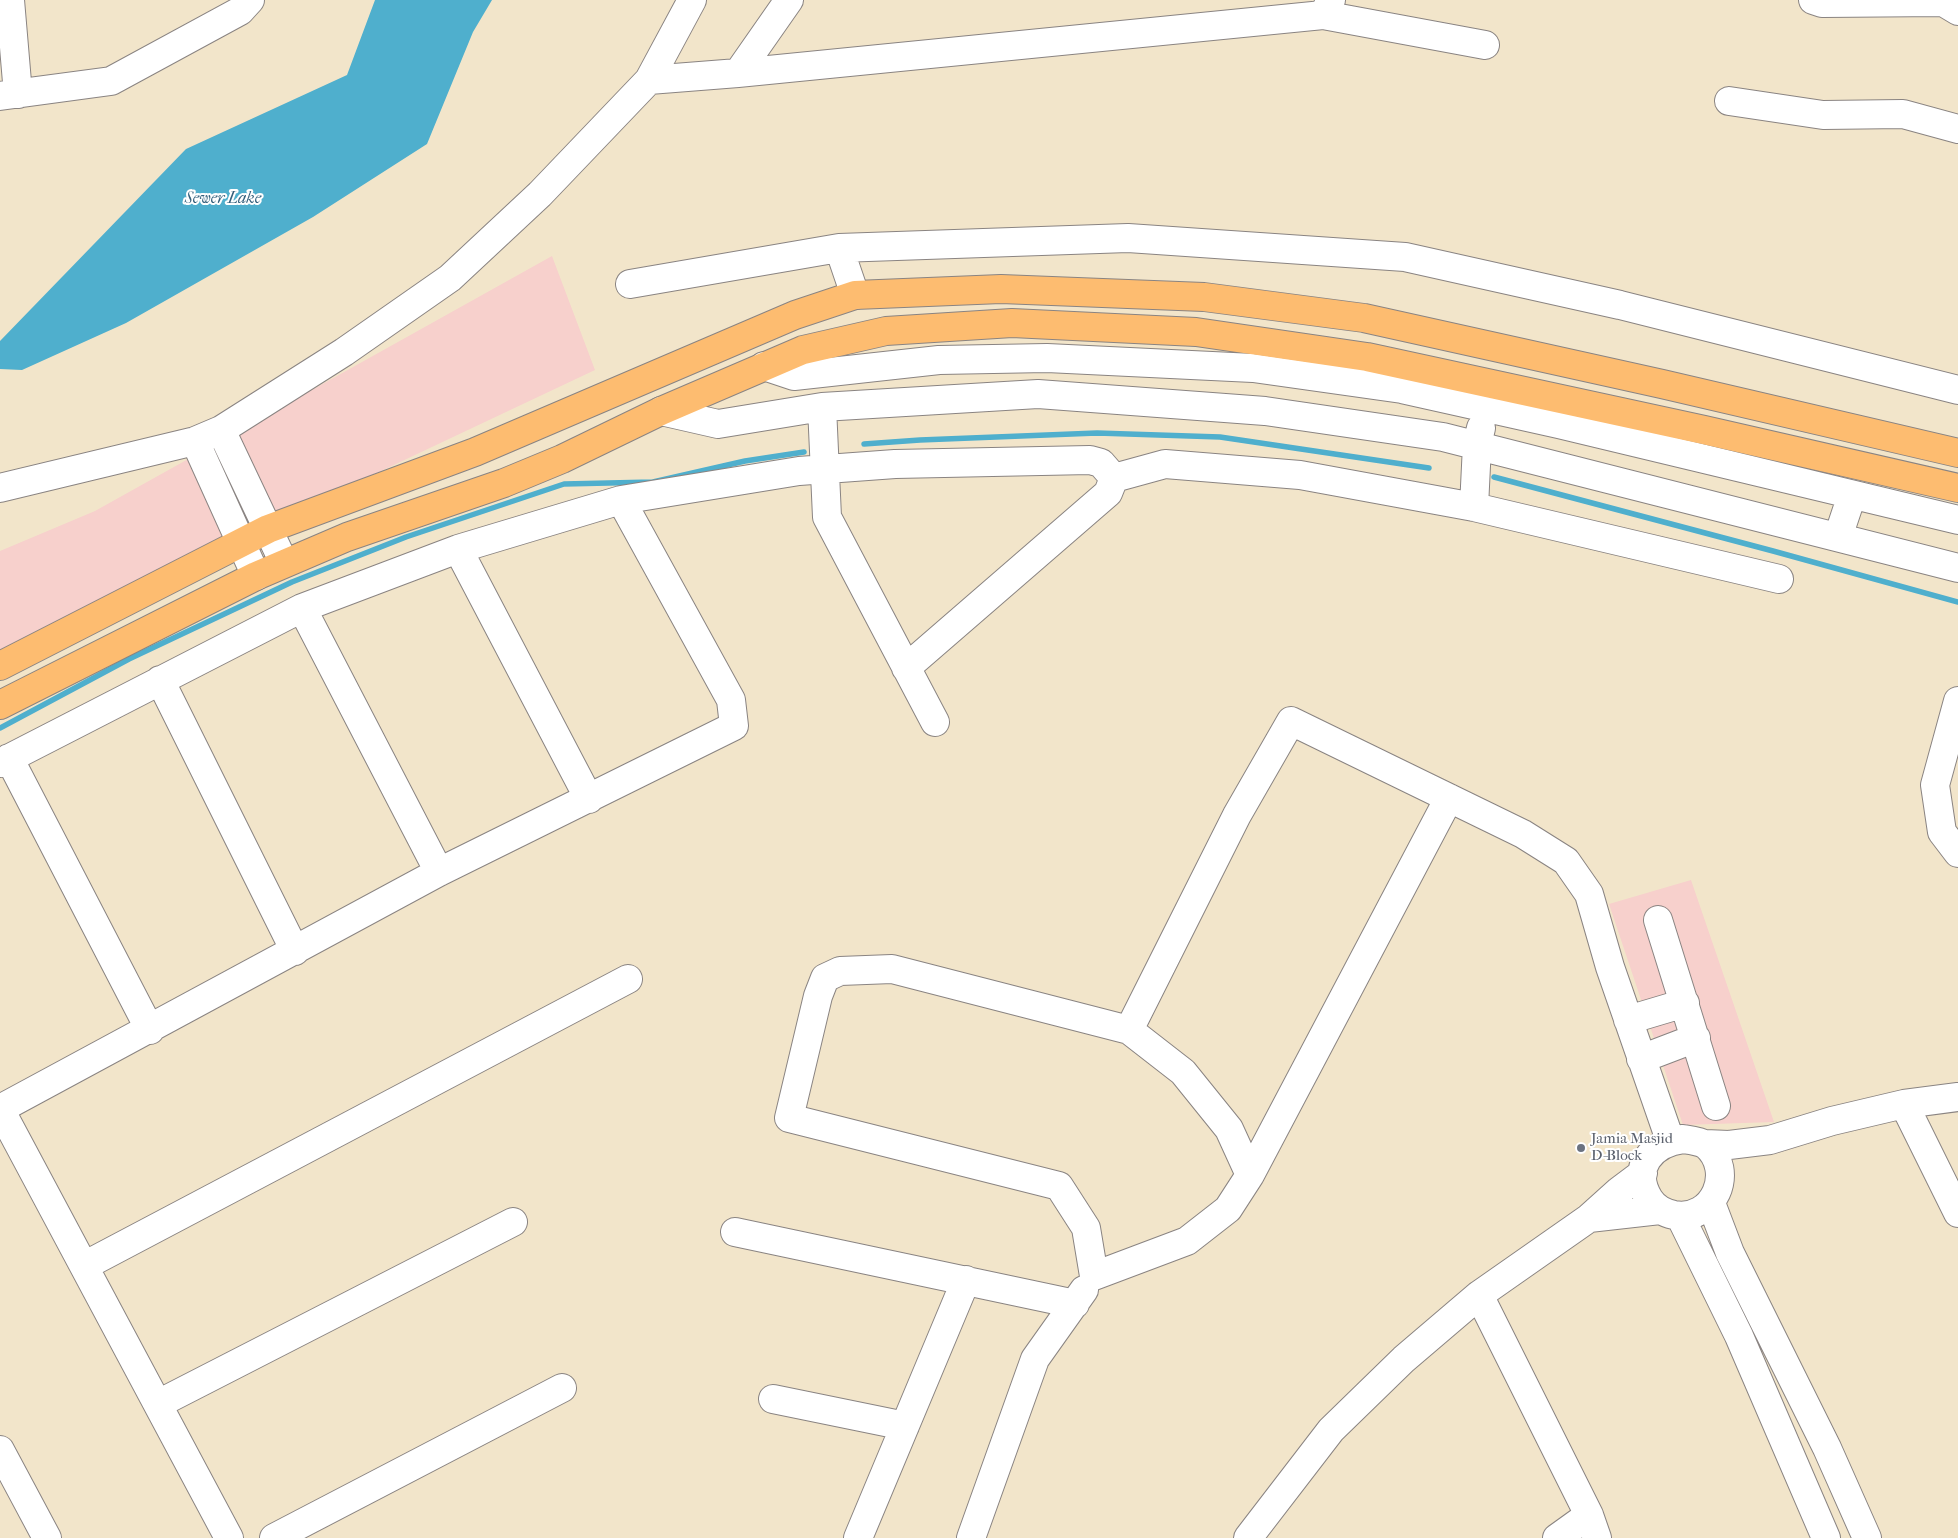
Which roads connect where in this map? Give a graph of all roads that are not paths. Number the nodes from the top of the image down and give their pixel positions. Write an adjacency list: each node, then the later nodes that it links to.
1 (10, 0): 11 (street)
2 (250, 0): 11 (street)
3 (692, 0): 10 (street)
4 (789, 0): 9 (street)
5 (1813, 0): 6 (street)
6 (1948, 4)
7 (1327, 8): 8 (street); 9 (street)
8 (1485, 44)
9 (738, 73): 10 (street)
10 (649, 80): 28 (street)
11 (9, 95)
12 (1729, 101): 13 (street)
13 (1958, 129)
14 (839, 248): 15 (street); 16 (street); 21 (street)
15 (630, 284)
16 (855, 295): 31 (main road); 42 (main road)
17 (939, 360): 18 (street); 19 (street); 23 (street)
18 (1119, 361): 20 (street); 24 (street)
19 (764, 366): 22 (main road); 26 (main road)
20 (1303, 375): 22 (street); 27 (street)
21 (1958, 390)
22 (1490, 396): 30 (street); 32 (street); 36 (main road)
23 (943, 400): 24 (street); 25 (street)
24 (1115, 400): 27 (street)
25 (822, 407): 26 (street); 33 (street)
26 (661, 411): 46 (main road)
27 (1293, 415): 30 (street)
28 (221, 430): 29 (street); 42 (street)
29 (195, 442): 35 (street); 44 (street)
30 (1477, 445): 38 (street); 40 (street)
31 (1958, 453)
32 (1684, 454): 37 (street); 38 (street)
33 (826, 468): 34 (street); 39 (street); 52 (street)
34 (1114, 478): 40 (street); 52 (street)
35 (0, 488)
36 (1958, 488)
37 (1852, 495): 41 (street); 43 (street)
38 (1675, 496): 43 (street)
39 (621, 500): 45 (street); 60 (street)
40 (1474, 507): 49 (street)
41 (1958, 520)
42 (268, 529): 44 (main road); 46 (street)
43 (1838, 537): 47 (street)
44 (240, 543): 48 (street); 51 (main road)
45 (458, 549): 50 (street); 60 (street)
46 (284, 563): 48 (main road)
47 (1958, 568)
48 (256, 576): 55 (main road)
49 (1779, 579)
50 (302, 608): 53 (street); 62 (street)
51 (0, 666)
52 (906, 668): 56 (street)
53 (160, 680): 57 (street); 64 (street)
54 (1958, 701): 58 (street)
55 (0, 705)
56 (935, 722)
57 (5, 761): 68 (street)
58 (1947, 788): 61 (street)
59 (1449, 798): 67 (street); 69 (street); 80 (street)
60 (589, 800): 62 (street)
61 (1958, 853)
62 (439, 872): 64 (street)
63 (1658, 920): 66 (street)
64 (294, 951): 68 (street)
65 (628, 979): 87 (street)
66 (1686, 1003): 67 (street); 70 (street)
67 (1628, 1020): 71 (street)
68 (150, 1030): 75 (street)
69 (1129, 1030): 80 (street); 88 (street)
70 (1696, 1038): 71 (street); 74 (street)
71 (1641, 1059): 76 (street)
72 (1958, 1097): 73 (street)
73 (1904, 1104): 77 (street); 83 (street)
74 (1716, 1106)
75 (0, 1109): 87 (street)
76 (1670, 1140): 78 (street); 79 (street)
77 (1770, 1140): 78 (street); 81 (street)
78 (1705, 1144): 81 (street)
79 (1643, 1173): 82 (street); 84 (street)
80 (1250, 1175): 88 (street)
81 (1715, 1193): 82 (street); 106 (street)
82 (1670, 1213): 84 (street); 105 (street)
83 (1958, 1213)
84 (1589, 1218): 90 (street)
85 (513, 1222): 94 (street)
86 (735, 1232): 89 (street)
87 (84, 1266): 94 (street)
88 (1094, 1276): 91 (street)
89 (966, 1280): 91 (street); 95 (street)
90 (1479, 1295): 97 (street); 103 (street)
91 (1075, 1304): 102 (street)
92 (562, 1388): 100 (street)
93 (773, 1399): 95 (street)
94 (158, 1404): 99 (street)
95 (905, 1426): 101 (street)
96 (0, 1450): 98 (street)
97 (1593, 1527): 104 (street)
98 (47, 1538)
99 (229, 1538)
100 (274, 1538)
101 (858, 1538)
102 (971, 1538)
103 (1248, 1538)
104 (1557, 1538)
105 (1826, 1538)
106 (1867, 1538)

